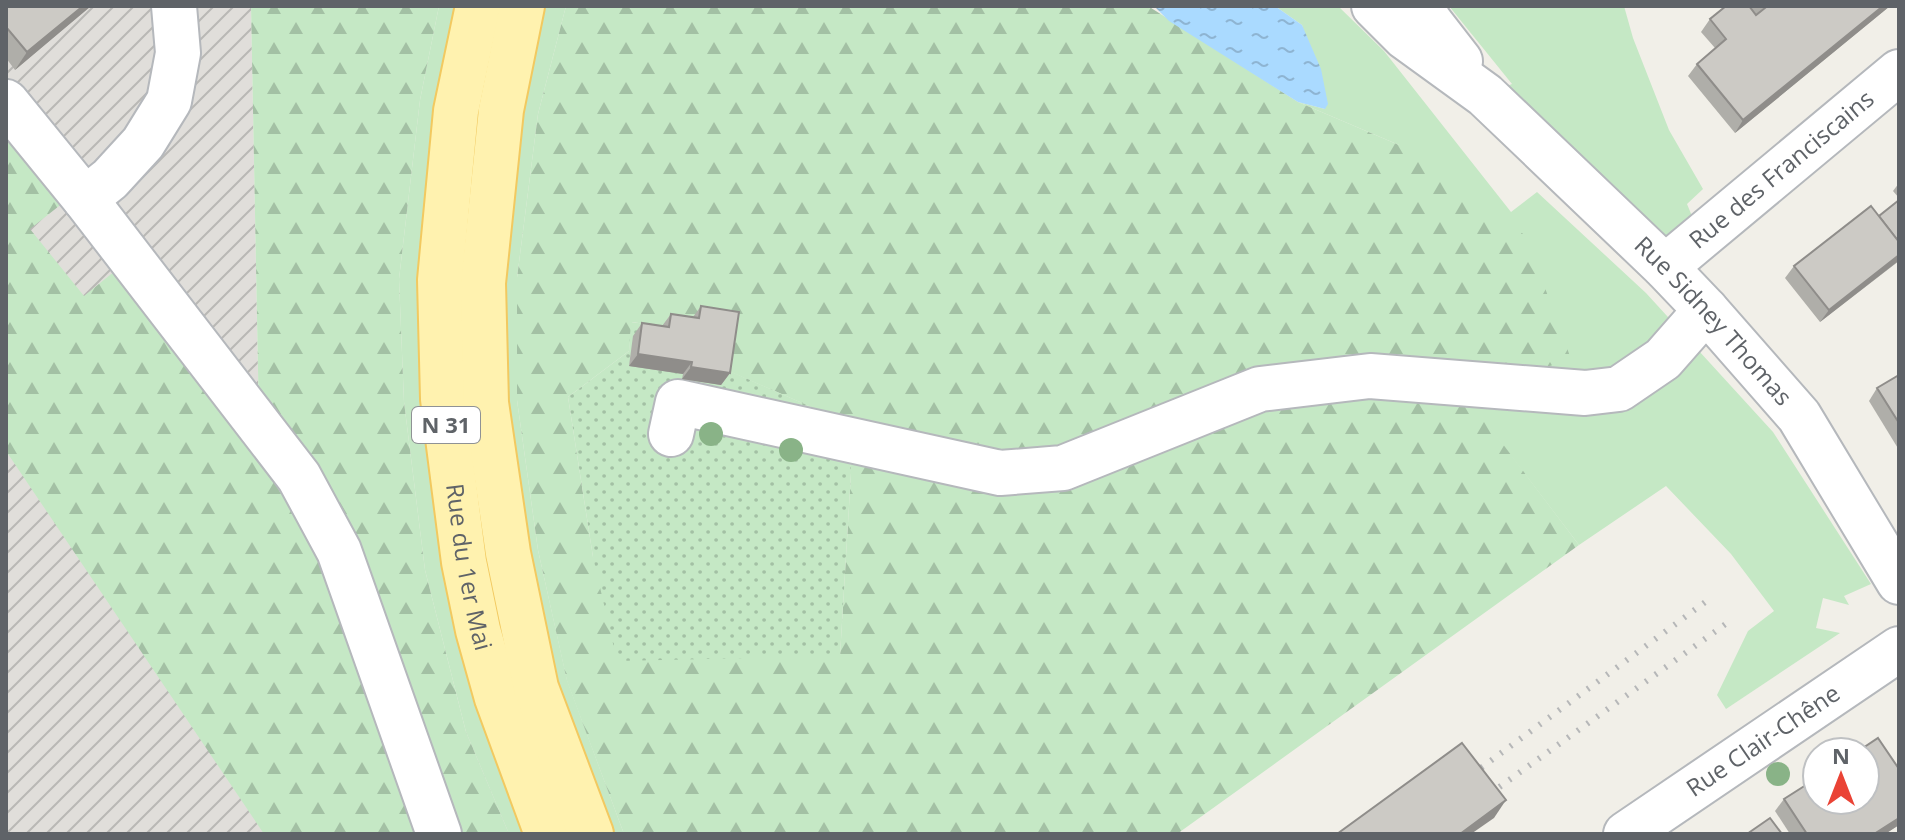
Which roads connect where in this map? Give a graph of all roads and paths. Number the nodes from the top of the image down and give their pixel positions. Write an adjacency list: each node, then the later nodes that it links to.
1 (174, 6): 9 (street)
2 (478, 6): 16 (main road, Rue du 1er Mai / N 31)
3 (522, 6): 17 (main road, Rue du 1er Mai / N 31)
4 (1374, 6): 7 (street, Rue Sidney Thomas)
5 (1422, 6): 7 (street, Rue Sidney Thomas)
6 (1899, 72): 10 (street, Rue des Franciscains)
7 (1485, 95): 10 (street, Rue Sidney Thomas)
8 (6, 102): 9 (street)
9 (85, 199): 15 (street)
10 (1665, 267): 11 (street, Rue Sidney Thomas)
11 (1706, 310): 12 (street); 13 (street, Rue Sidney Thomas)
12 (671, 434)
13 (1899, 582)
14 (1899, 649): 18 (street, Rue Clair-Chêne)
15 (439, 834)
16 (547, 834)
17 (591, 834)
18 (1626, 834)

